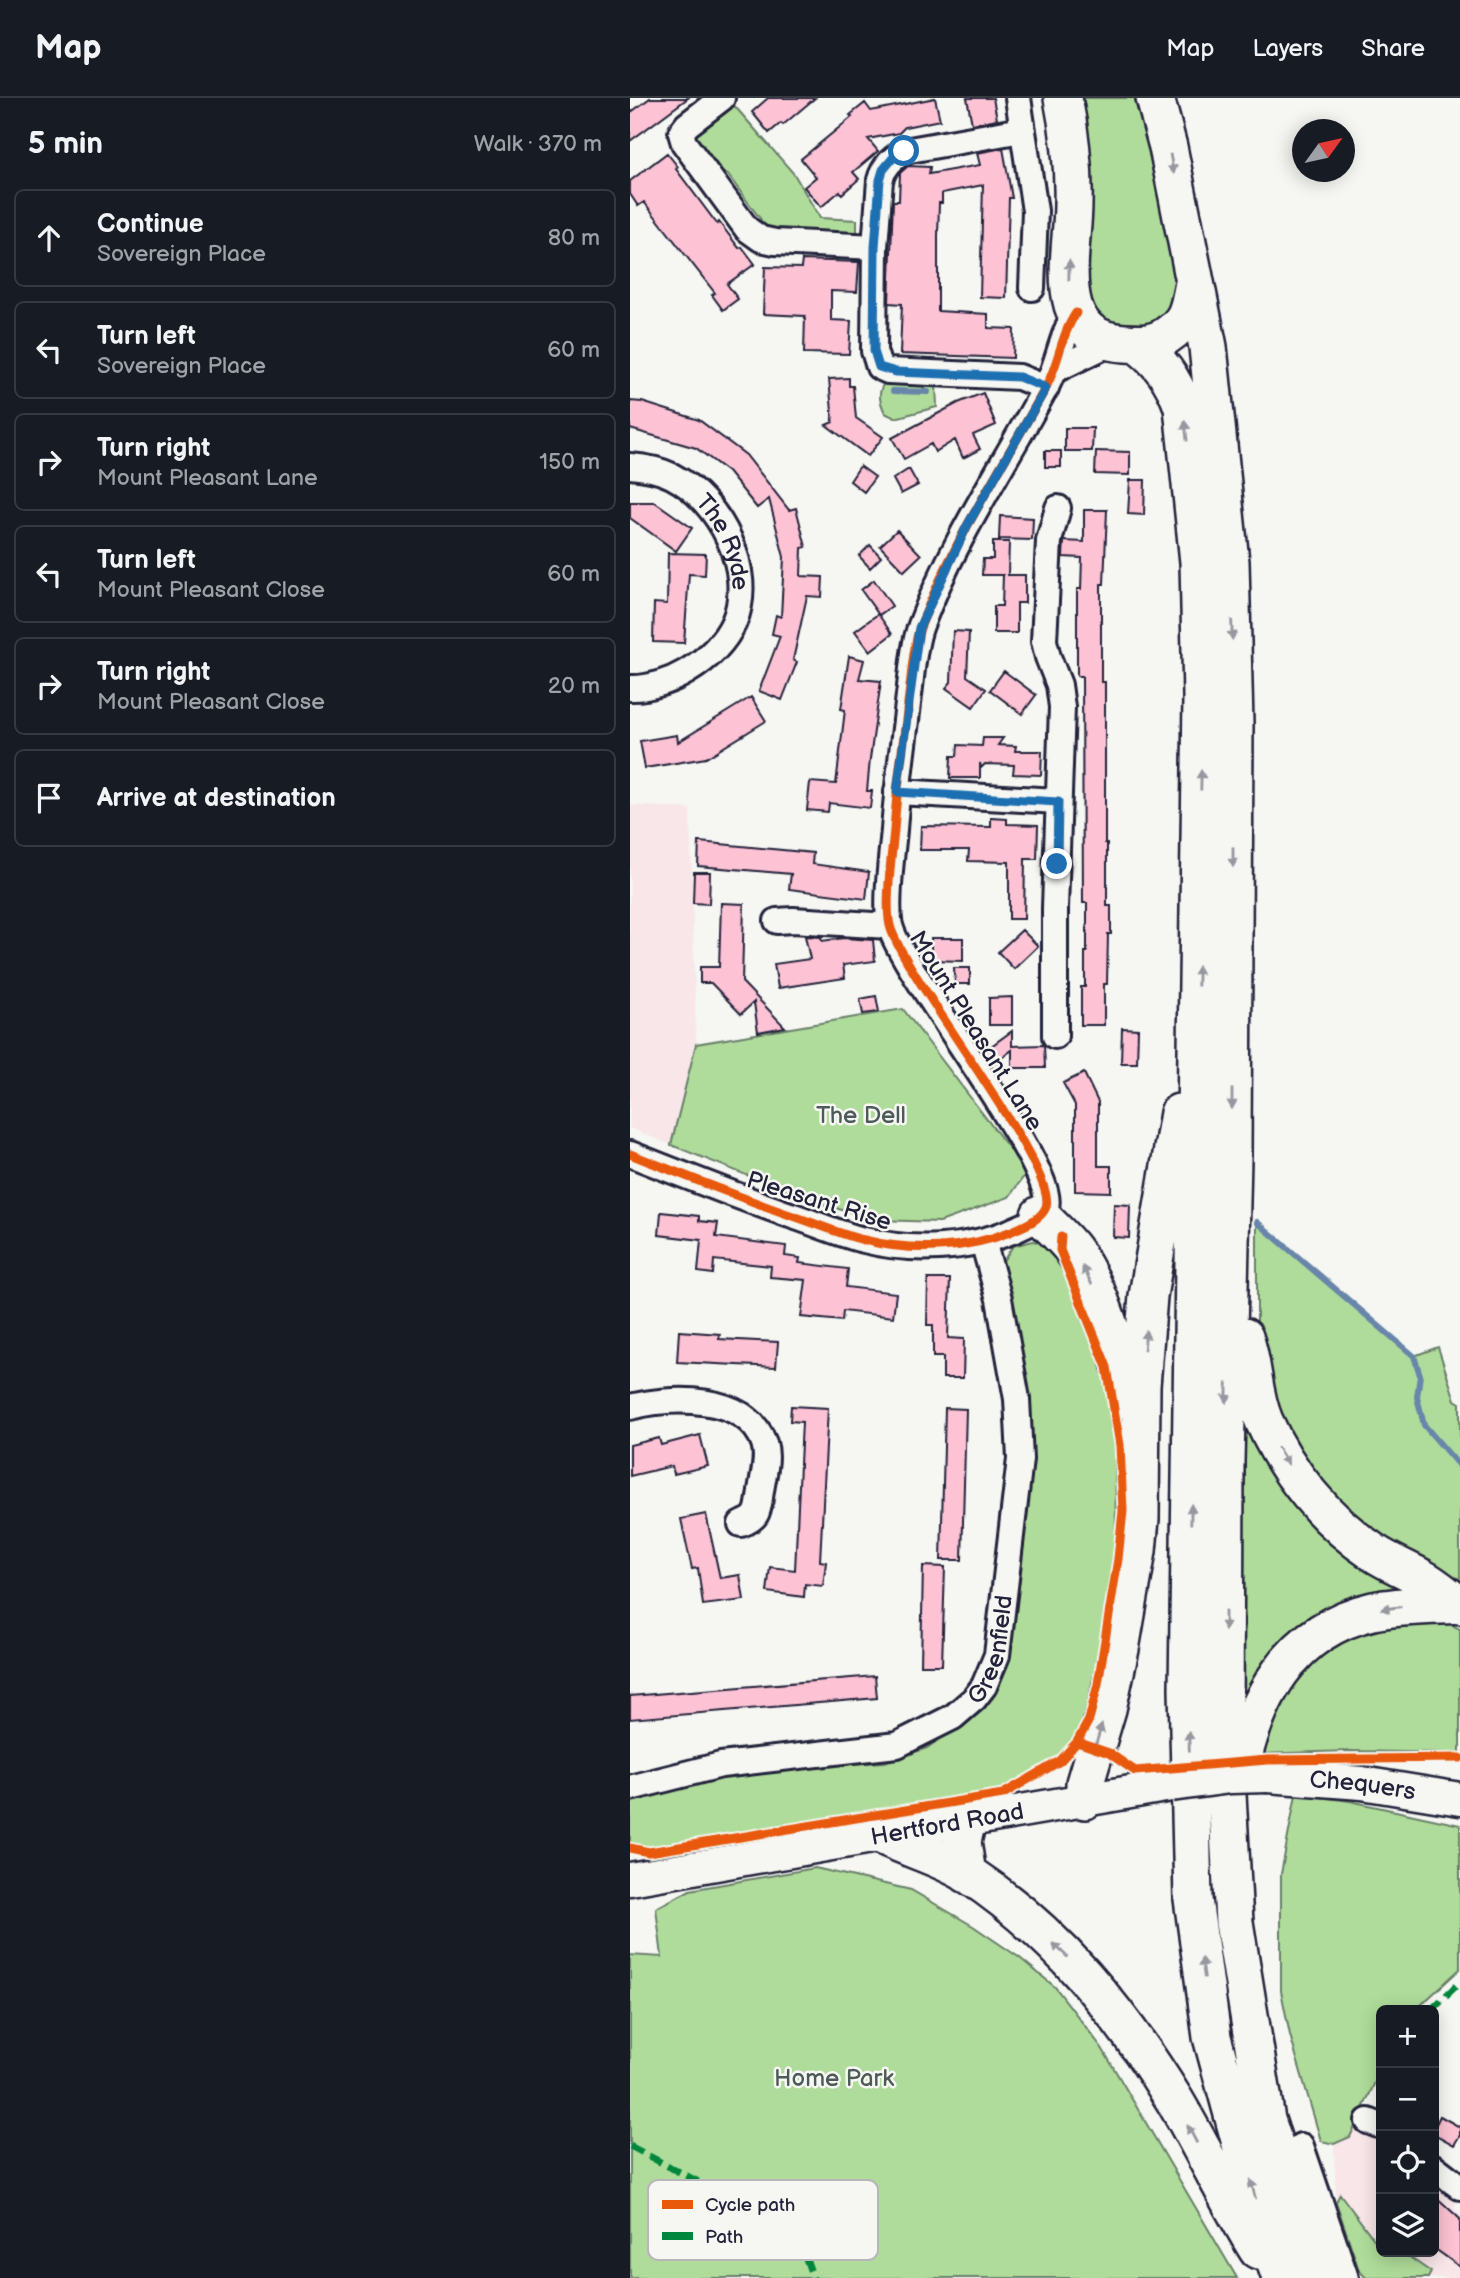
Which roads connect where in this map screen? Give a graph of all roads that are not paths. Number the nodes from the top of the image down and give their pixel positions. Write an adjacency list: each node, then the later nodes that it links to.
1 (722, 98): 6 (street)
2 (1018, 98): 5 (street)
3 (1063, 98): 9 (highway, one-way to 3)
4 (1155, 98): 7 (highway, one-way to 7)
5 (1022, 130): 6 (street); 8 (street)
6 (875, 247): 11 (street)
7 (1195, 282): 10 (highway); 24 (highway, one-way to 24)
8 (1032, 288)
9 (1076, 313): 10 (highway); 11 (street, Mount Pleasant Lane)
10 (1125, 343): 11 (street); 20 (highway, one-way to 10)
11 (1050, 379): 15 (street, Mount Pleasant Lane)
12 (630, 466): 14 (street, The Ryde)
13 (1058, 508): 16 (street)
14 (630, 688)
15 (897, 792): 16 (street); 18 (street, Mount Pleasant Lane)
16 (1058, 802): 19 (street)
17 (777, 921): 18 (street)
18 (889, 926): 22 (street, Mount Pleasant Lane)
19 (1055, 1036)
20 (1197, 1045): 26 (highway, one-way to 20); 41 (highway, one-way to 20)
21 (630, 1154): 23 (street, Pleasant Rise)
22 (1040, 1215): 23 (street, Pleasant Rise); 26 (highway, one-way to 22)
23 (983, 1241): 30 (street, Greenfield)
24 (1230, 1300): 28 (highway, one-way to 28); 34 (highway, one-way to 34)
25 (630, 1407): 27 (street)
26 (1140, 1432): 32 (highway, one-way to 26)
27 (741, 1524)
28 (1459, 1604): 34 (highway, one-way to 34)
29 (1266, 1776): 31 (main road, Chequers); 32 (main road, Hertford Road, bridge)
30 (630, 1788)
31 (1460, 1799)
32 (1085, 1800): 33 (main road, Hertford Road)
33 (967, 1820): 35 (main road, Hertford Road); 36 (highway)
34 (1227, 1830): 42 (highway)
35 (881, 1835): 36 (highway); 37 (main road, Hertford Road)
36 (967, 1874): 41 (highway, one-way to 36)
37 (630, 1879)
38 (1301, 2146): 43 (street)
39 (1439, 2170): 40 (street)
40 (1460, 2187)
41 (1278, 2278)
42 (1319, 2278)
43 (1346, 2278)

